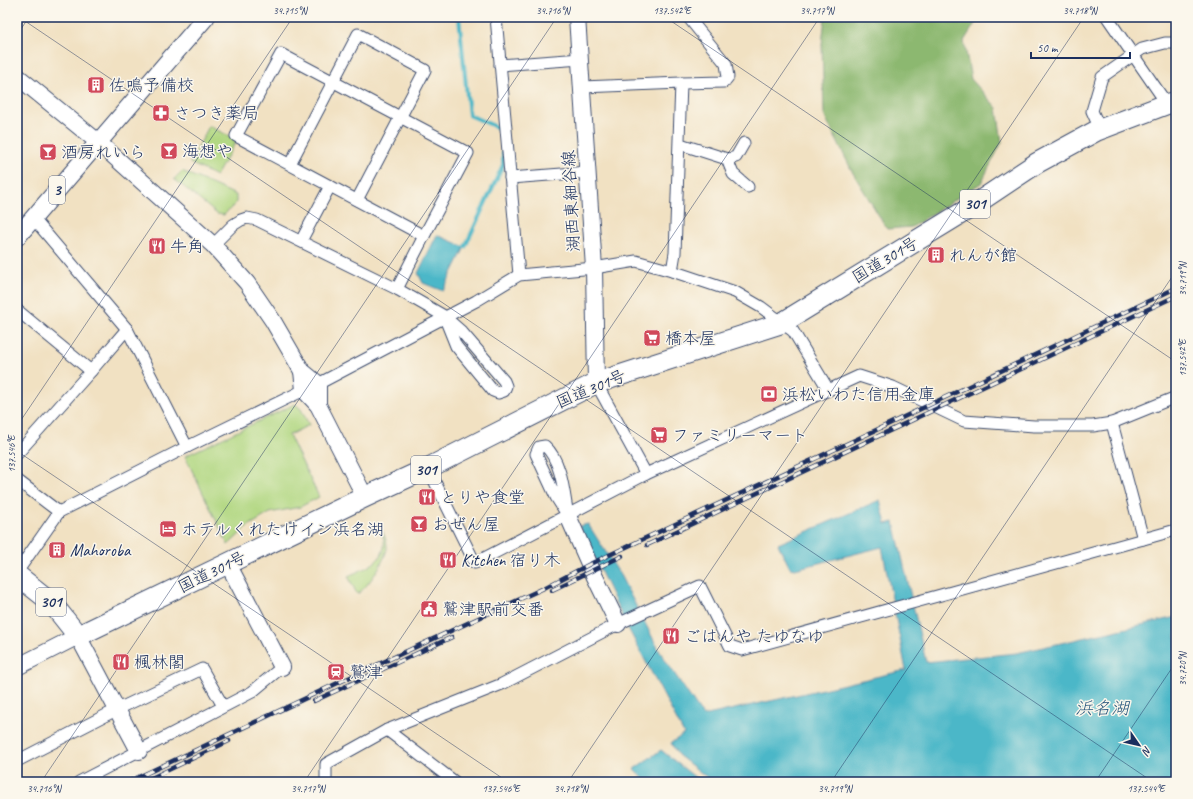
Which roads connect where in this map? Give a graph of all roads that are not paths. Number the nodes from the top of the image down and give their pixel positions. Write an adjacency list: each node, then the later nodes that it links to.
1 (206, 17): 17 (main road, 3)
2 (496, 17): 9 (street)
3 (577, 17): 8 (street, 湖西東細谷線)
4 (688, 17): 12 (street)
5 (1107, 17): 7 (street)
6 (1176, 43): 7 (street)
7 (1133, 55): 14 (street); 16 (street)
8 (581, 59): 9 (street); 13 (street, 湖西東細谷線)
9 (500, 65): 23 (street)
10 (17, 76): 17 (street)
11 (334, 82): 15 (street); 15 (street); 21 (street); 21 (street)
12 (681, 83): 13 (street); 19 (street)
13 (582, 88): 22 (street, 湖西東細谷線)
14 (1172, 103): 16 (highway, 国道301号 / 301)
15 (401, 118): 26 (street); 28 (street)
16 (1100, 129): 38 (highway, 国道301号 / 301)
17 (98, 142): 27 (main road, 3); 31 (street)
18 (744, 143): 20 (street)
19 (680, 144): 20 (street); 33 (street)
20 (727, 159): 25 (street)
21 (290, 164): 24 (street)
22 (588, 172): 23 (street); 32 (street, 湖西東細谷線)
23 (510, 178): 34 (street)
24 (330, 186): 26 (street); 30 (street)
25 (748, 187)
26 (358, 200): 28 (street)
27 (33, 218): 29 (main road, 3); 39 (street)
28 (424, 236): 35 (street)
29 (17, 237)
30 (301, 240): 31 (street); 35 (street)
31 (213, 245): 42 (street)
32 (594, 268): 33 (street); 34 (street); 41 (street, 湖西東細谷線)
33 (672, 271): 38 (street)
34 (519, 274): 37 (street)
35 (397, 289): 37 (street)
36 (17, 310): 40 (street)
37 (444, 316): 37 (street); 42 (street)
38 (782, 322): 41 (highway, 国道301号 / 301); 43 (street)
39 (127, 329): 40 (street); 46 (street)
40 (91, 372): 47 (street)
41 (596, 383): 48 (highway, 国道301号 / 301); 49 (street)
42 (311, 387): 46 (street); 51 (street)
43 (828, 390): 45 (street); 49 (street)
44 (1176, 397): 45 (street)
45 (1112, 423): 55 (street)
46 (187, 447): 52 (street)
47 (17, 454)
48 (428, 468): 51 (highway, 国道301号 / 301); 53 (street)
49 (646, 474): 53 (street)
50 (17, 480): 52 (street)
51 (365, 497): 56 (highway, 国道301号 / 301)
52 (59, 512): 57 (street)
53 (568, 516): 53 (street); 58 (street)
54 (1176, 530): 55 (street)
55 (1143, 539): 58 (street)
56 (228, 564): 59 (highway, 国道301号 / 301); 61 (street)
57 (17, 574): 59 (highway, 301)
58 (618, 624): 64 (street)
59 (78, 636): 60 (street); 63 (street)
60 (17, 667)
61 (282, 667): 62 (street)
62 (223, 706): 63 (street); 65 (street)
63 (118, 709): 65 (street); 66 (street)
64 (387, 730): 68 (street); 69 (street)
65 (139, 751): 67 (street)
66 (17, 761)
67 (79, 782)
68 (326, 782)
69 (455, 782)

